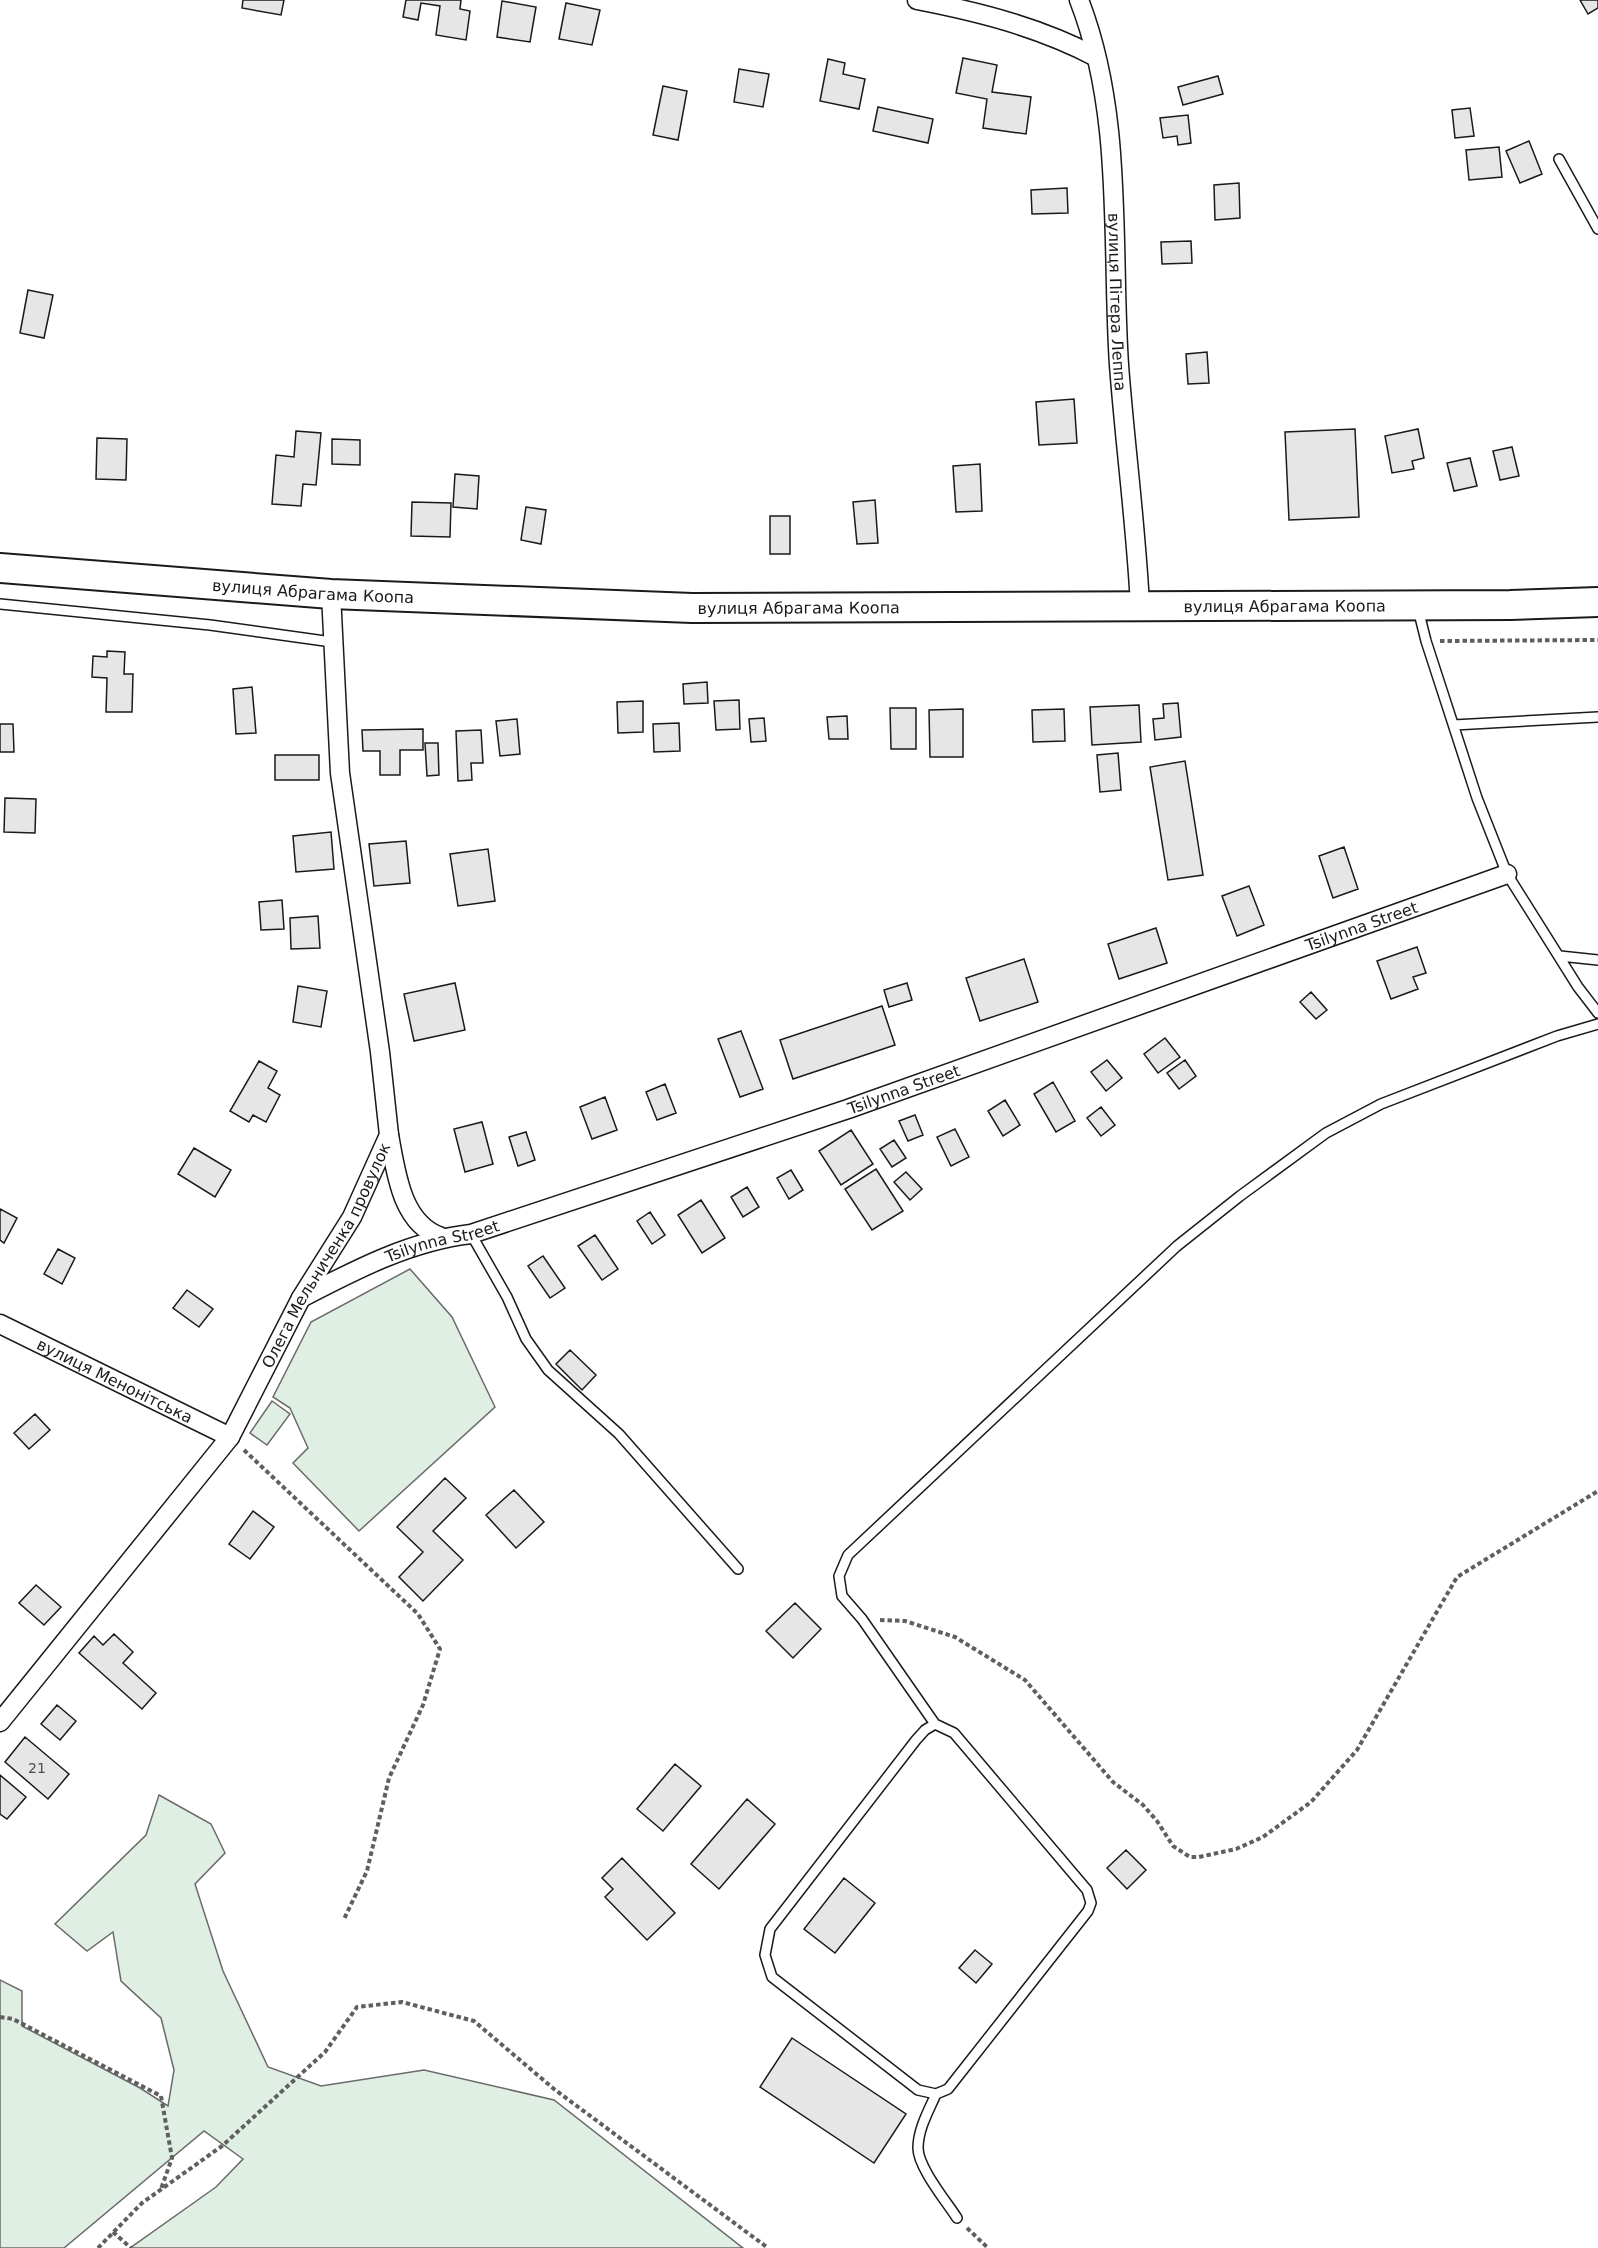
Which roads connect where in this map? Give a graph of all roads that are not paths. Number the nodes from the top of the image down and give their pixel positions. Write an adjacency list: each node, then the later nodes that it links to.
1 (917, 0): 3 (street)
2 (1079, 0): 3 (street, вулиця Пітера Леппа)
3 (1096, 57): 11 (street, вулиця Пітера Леппа)
4 (1559, 159): 5 (lane)
5 (1598, 229)
6 (0, 568): 7 (main road, вулиця Абрагама Коопа)
7 (331, 594): 11 (main road, вулиця Абрагама Коопа); 12 (street, Олега Мельниченка провулок)
8 (1598, 602): 10 (main road, вулиця Абрагама Коопа)
9 (0, 604): 12 (lane)
10 (1417, 604): 11 (main road, вулиця Абрагама Коопа); 14 (lane)
11 (1140, 606)
12 (332, 642): 20 (street, Олега Мельниченка провулок)
13 (1598, 717): 14 (lane)
14 (1454, 725): 15 (lane)
15 (1507, 874): 16 (lane); 21 (street, Tsilynna Street)
16 (1560, 956): 17 (lane); 18 (lane)
17 (1598, 960)
18 (1598, 1013)
19 (1598, 1024): 28 (lane)
20 (389, 1135): 22 (street); 23 (street, Олега Мельниченка провулок)
21 (471, 1234): 22 (street, Tsilynna Street); 26 (lane)
22 (441, 1237): 23 (street, Tsilynna Street)
23 (301, 1298): 25 (street, Олега Мельниченка провулок)
24 (0, 1324): 25 (street, вулиця Менонітська)
25 (230, 1437): 27 (street, Олега Мельниченка провулок)
26 (738, 1569)
27 (0, 1722)
28 (935, 1724): 29 (lane); 29 (lane)
29 (936, 2094): 30 (lane)
30 (957, 2218)

